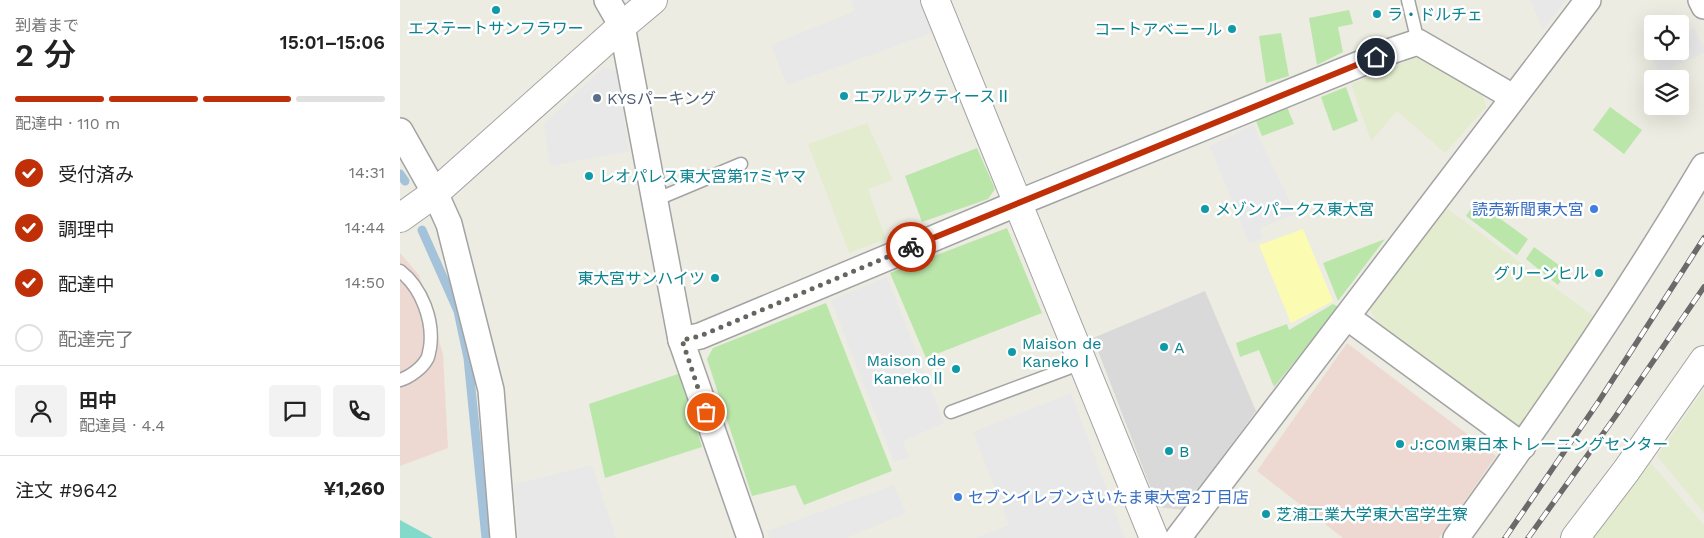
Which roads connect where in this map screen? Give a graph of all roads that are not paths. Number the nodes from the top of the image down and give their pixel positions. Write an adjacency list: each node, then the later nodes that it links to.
1 (607, 0): 8 (street)
2 (653, 0): 8 (street)
3 (935, 0): 15 (street)
4 (1408, 0): 9 (lane)
5 (1588, 0): 10 (street)
6 (1701, 0): 7 (street)
7 (1704, 6)
8 (622, 26): 14 (street); 16 (street)
9 (1418, 42): 10 (street); 15 (street)
10 (1513, 97): 18 (street)
11 (400, 131): 16 (street)
12 (741, 164): 14 (lane)
13 (1704, 166): 24 (street)
14 (655, 200): 19 (street)
15 (1018, 202): 19 (street); 21 (street)
16 (415, 207): 25 (street)
17 (400, 271): 22 (lane)
18 (1346, 317): 24 (street); 28 (street)
19 (682, 340): 26 (street)
20 (1704, 360): 30 (street)
21 (1082, 363): 23 (lane); 27 (street)
22 (400, 380)
23 (951, 412)
24 (1523, 446): 29 (street)
25 (503, 538)
26 (750, 538)
27 (1154, 538)
28 (1178, 538)
29 (1456, 538)
30 (1575, 538)

